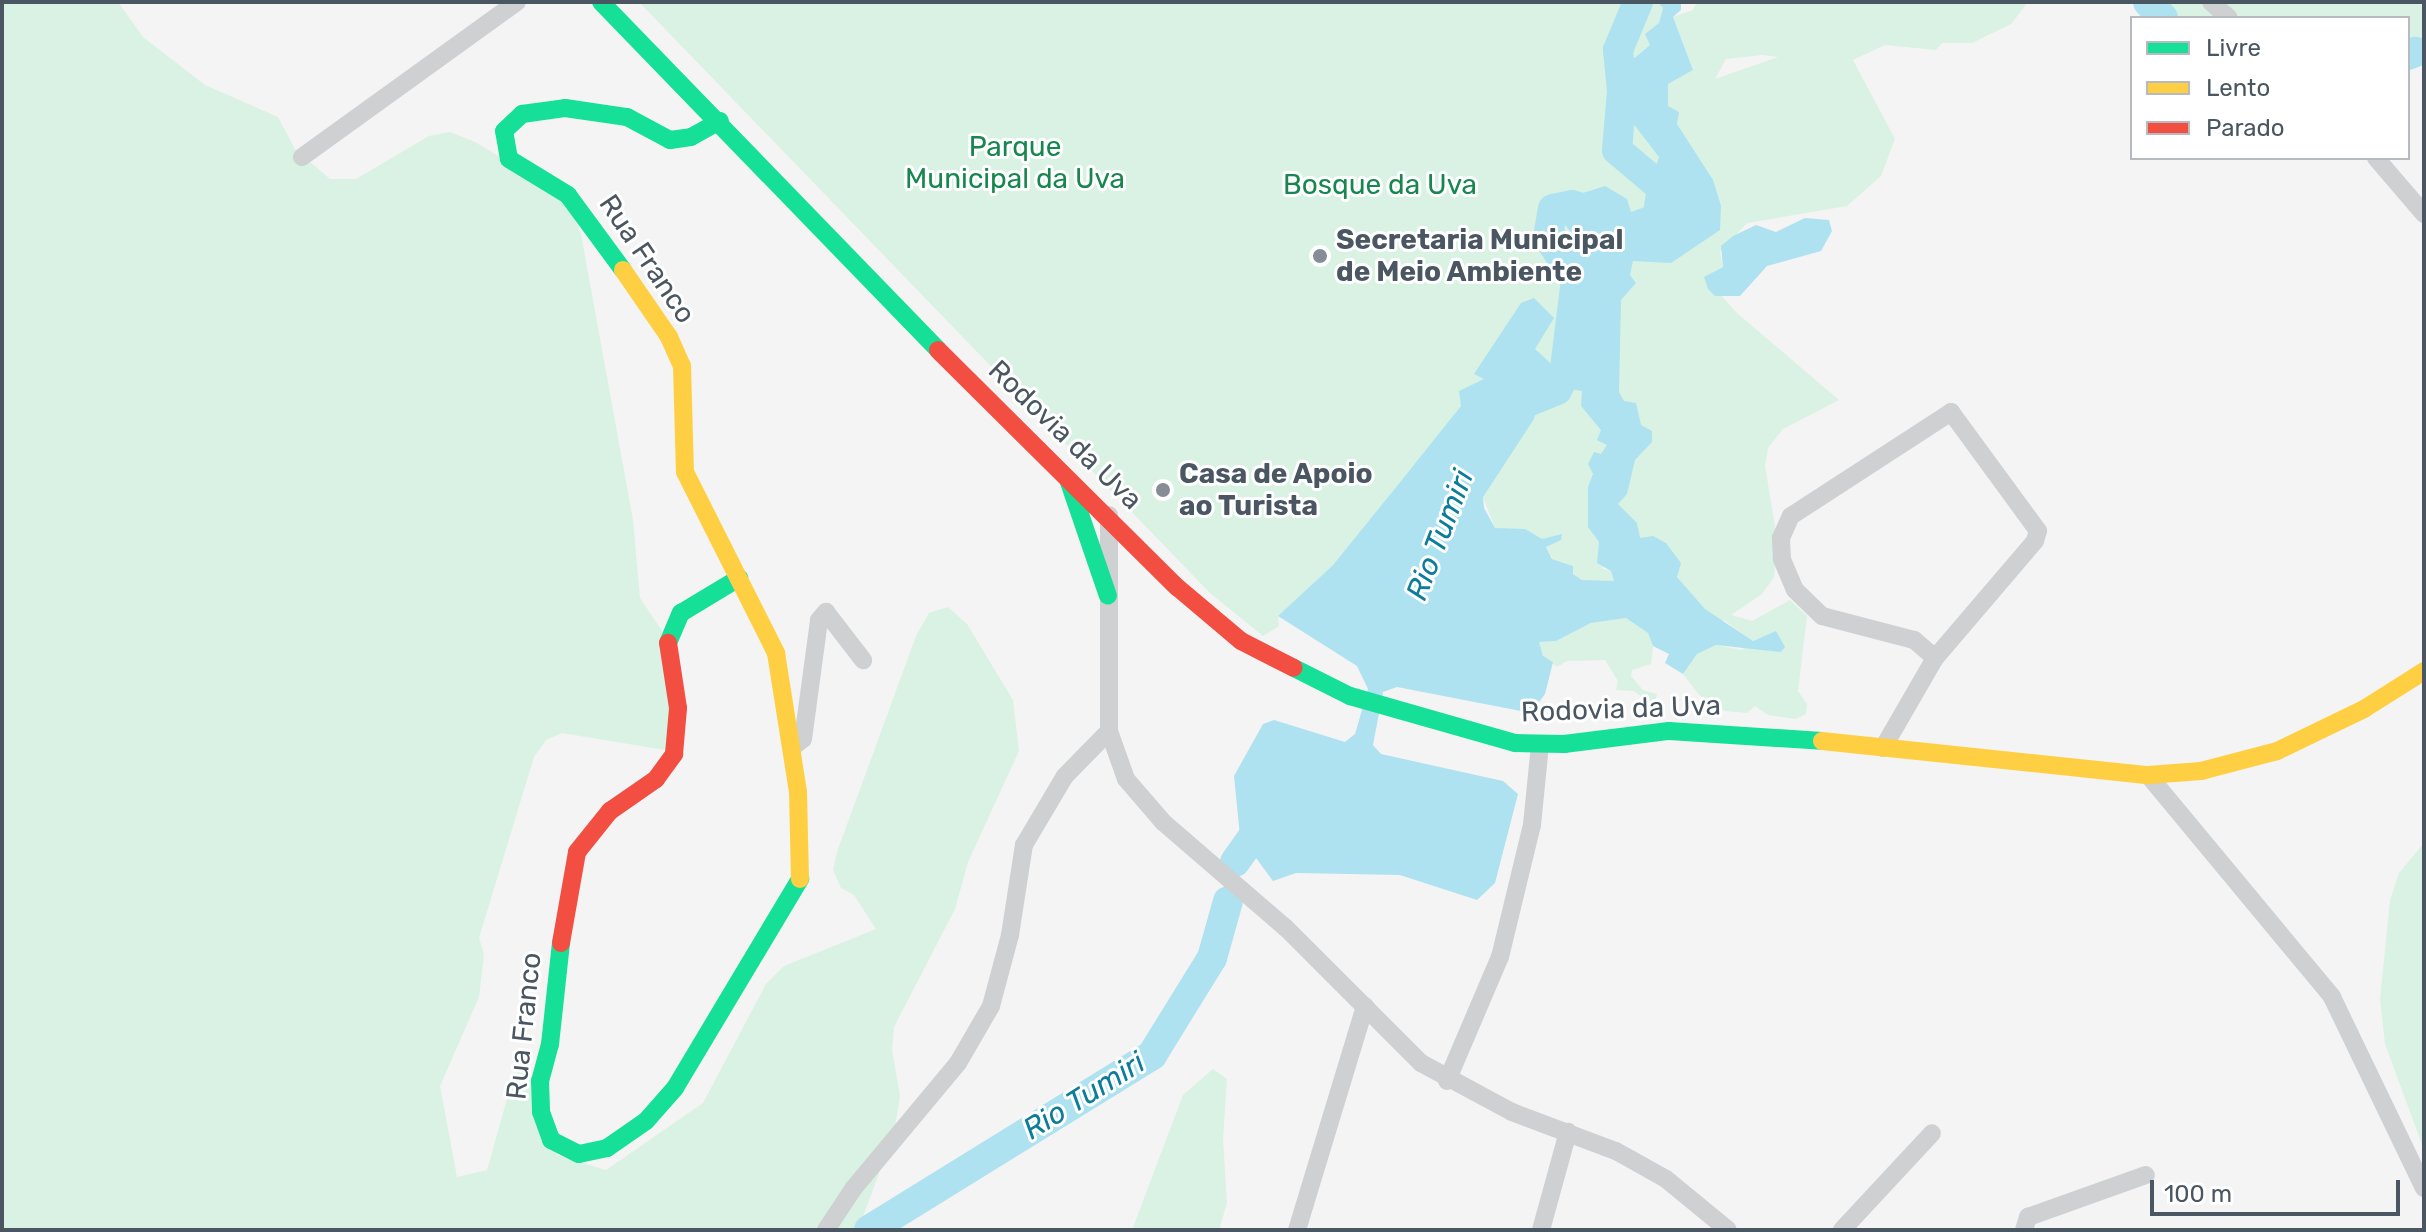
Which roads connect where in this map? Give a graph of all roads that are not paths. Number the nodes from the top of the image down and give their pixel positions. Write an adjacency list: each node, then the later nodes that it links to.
1 (517, 2): 6 (street)
2 (601, 2): 5 (street, Rodovia da Uva)
3 (2211, 2): 4 (street)
4 (2227, 16)
5 (720, 121): 9 (street, Rodovia da Uva); 11 (street, Rua Franco)
6 (302, 157)
7 (2378, 160): 8 (street)
8 (2424, 214)
9 (1066, 476): 10 (street, Rodovia da Uva); 12 (street)
10 (1109, 515): 12 (street); 17 (street, Rodovia da Uva)
11 (739, 578): 18 (street, Rua Franco); 18 (street, Rua Franco)
12 (1108, 596): 16 (street)
13 (1935, 658): 13 (street); 19 (street)
14 (863, 660): 18 (street)
15 (2424, 671): 20 (street, Rodovia da Uva)
16 (1109, 731): 21 (street); 27 (street)
17 (1540, 745): 19 (street, Rodovia da Uva); 22 (street)
18 (794, 746)
19 (1883, 748): 20 (street, Rodovia da Uva)
20 (2148, 775): 26 (street)
21 (1365, 1006): 22 (street); 28 (street)
22 (1447, 1081): 23 (street)
23 (1568, 1132): 29 (street); 30 (street)
24 (1932, 1133): 31 (street)
25 (2146, 1175): 32 (street)
26 (2424, 1188)
27 (826, 1230)
28 (1297, 1230)
29 (1541, 1230)
30 (1728, 1230)
31 (1842, 1230)
32 (2024, 1230)

